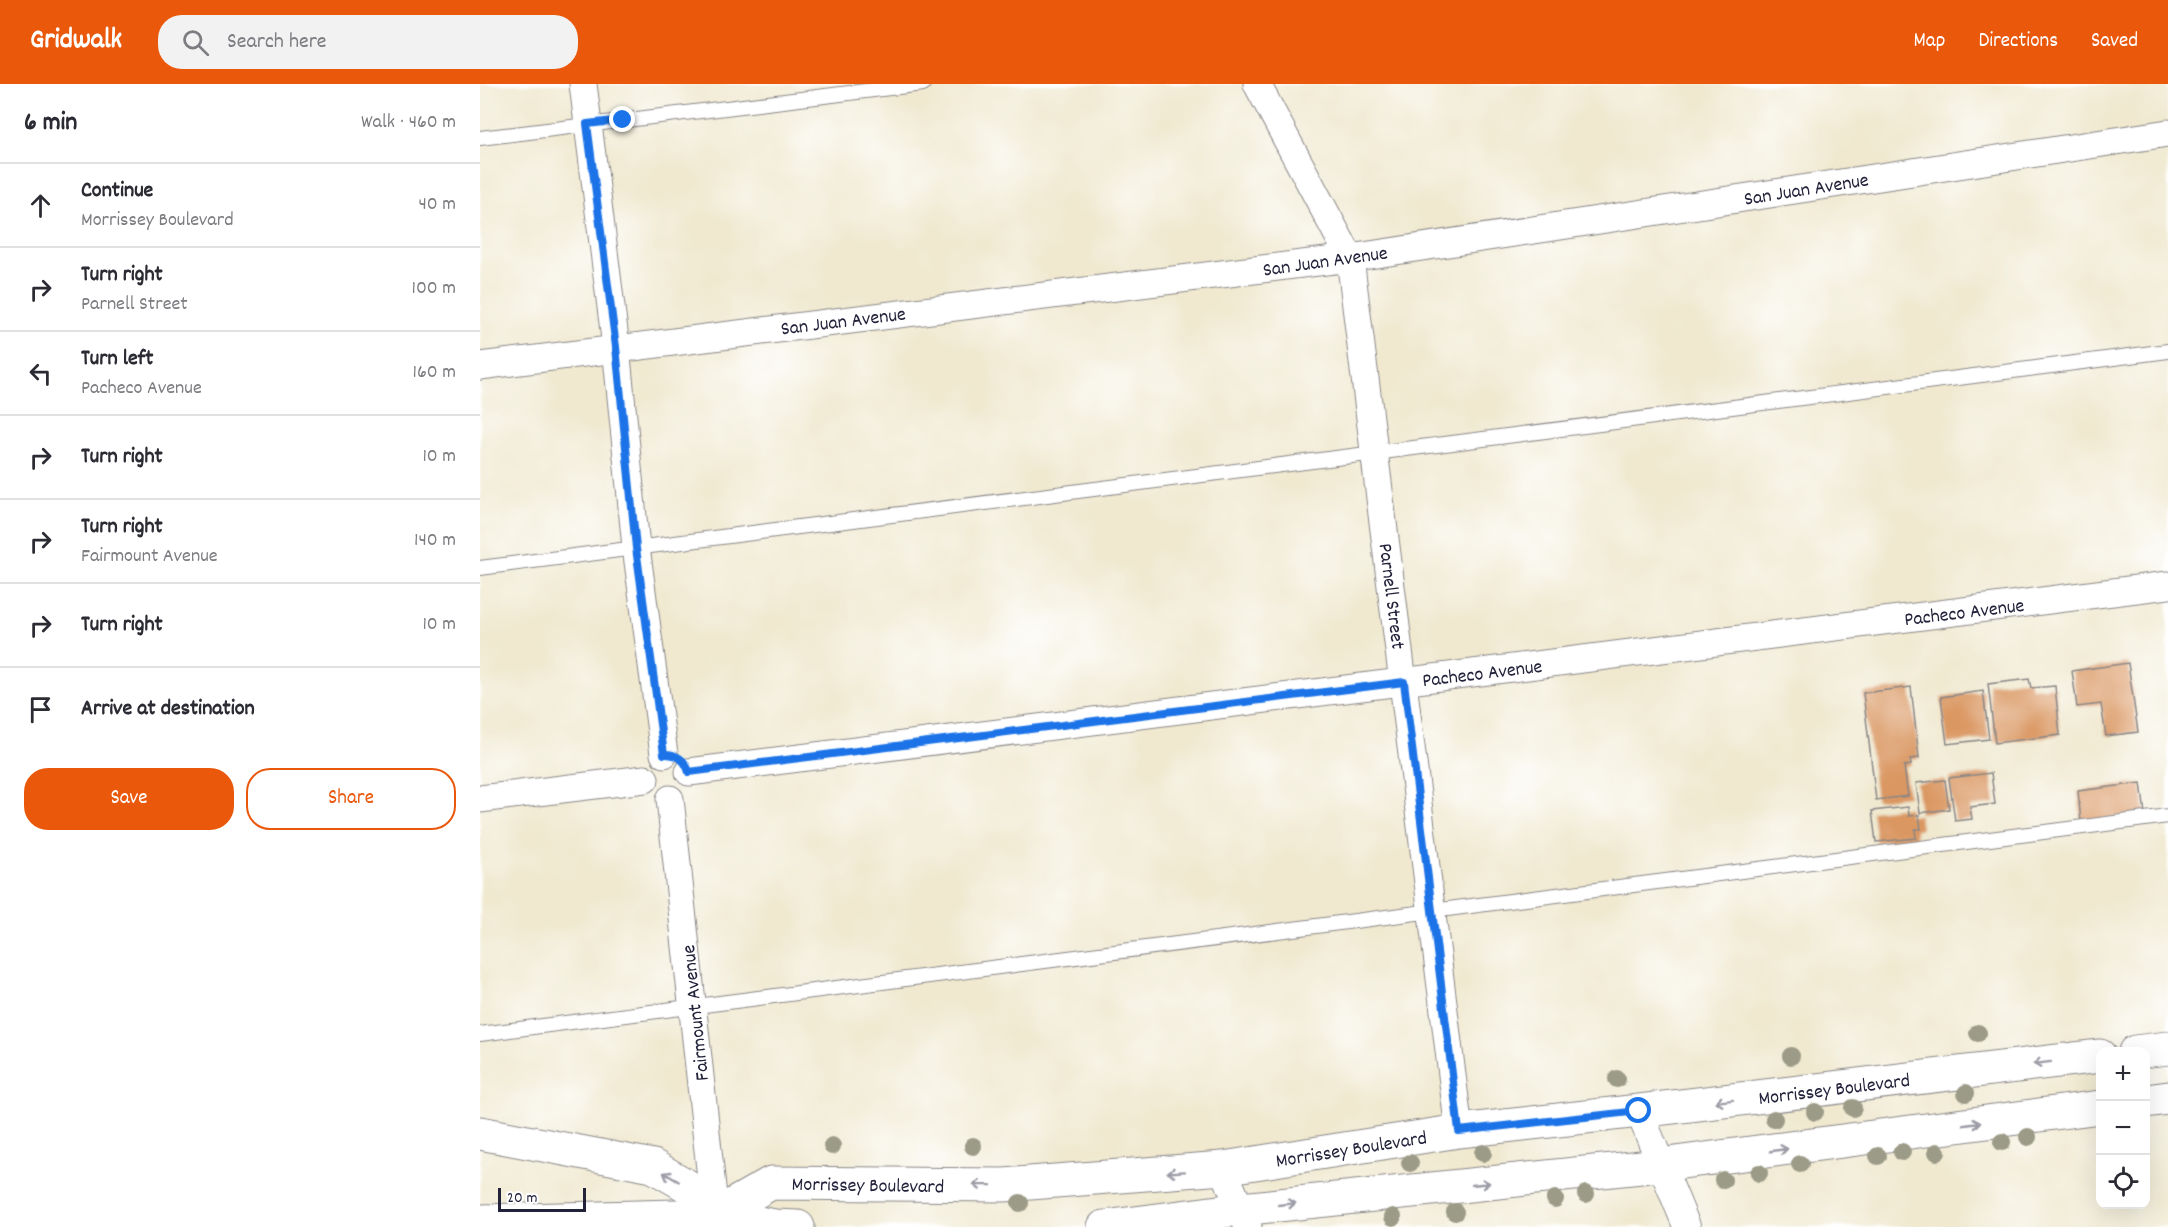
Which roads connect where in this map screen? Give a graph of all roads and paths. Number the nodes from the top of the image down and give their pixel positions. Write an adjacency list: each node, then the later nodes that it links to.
1 (583, 84): 4 (street)
2 (923, 84): 4 (lane)
3 (1257, 84): 7 (street, Parnell Street)
4 (587, 124): 6 (lane); 8 (street)
5 (2168, 133): 7 (street, San Juan Avenue)
6 (480, 138)
7 (1350, 258): 8 (street, San Juan Avenue); 11 (street, Parnell Street)
8 (616, 347): 10 (street, San Juan Avenue); 12 (street)
9 (2168, 351): 11 (lane)
10 (480, 366)
11 (1374, 453): 12 (lane); 15 (street, Parnell Street)
12 (636, 548): 13 (lane); 16 (street)
13 (480, 568)
14 (2168, 585): 15 (street, Pacheco Avenue)
15 (1404, 682): 17 (street, Pacheco Avenue); 22 (street, Parnell Street)
16 (664, 754): 17 (street); 18 (street)
17 (689, 772): 20 (street)
18 (645, 779): 19 (street); 20 (street)
19 (480, 799)
20 (670, 799): 23 (street, Fairmount Avenue)
21 (2168, 816): 22 (lane)
22 (1431, 910): 23 (lane); 32 (street, Parnell Street)
23 (694, 1007): 24 (lane); 38 (street, Fairmount Avenue)
24 (480, 1034)
25 (2168, 1048): 26 (main road)
26 (2150, 1050)
27 (2096, 1056): 31 (main road, Morrissey Boulevard, one-way to 31)
28 (2168, 1098): 29 (main road)
29 (2150, 1100)
30 (2096, 1108): 34 (main road, one-way to 30)
31 (1639, 1111): 32 (main road, Morrissey Boulevard); 34 (street)
32 (1459, 1131): 35 (main road, Morrissey Boulevard)
33 (480, 1133): 38 (main road, one-way to 33)
34 (1660, 1165): 36 (main road, one-way to 34); 41 (street)
35 (1223, 1168): 36 (street); 38 (main road, Morrissey Boulevard, one-way to 38)
36 (1244, 1218): 40 (main road)
37 (480, 1221): 38 (main road, Morrissey Boulevard)
38 (717, 1221): 39 (main road, Morrissey Boulevard)
39 (798, 1227)
40 (1104, 1227)
41 (1687, 1227)

